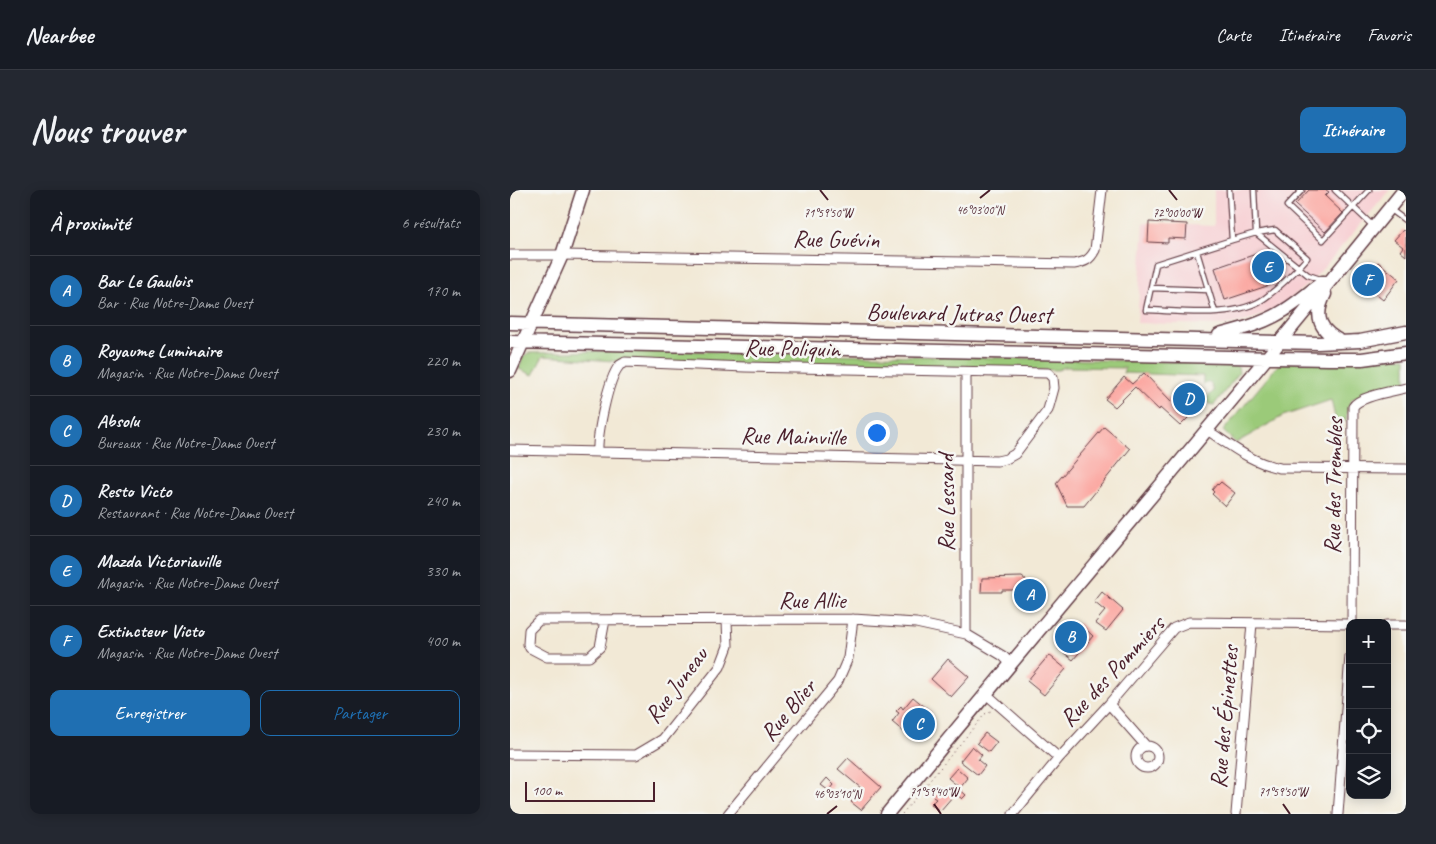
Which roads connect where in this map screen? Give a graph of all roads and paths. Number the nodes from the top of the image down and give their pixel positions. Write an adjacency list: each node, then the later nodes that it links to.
1 (584, 190): 16 (main road)
2 (1102, 190): 16 (street, Rue Guévin)
3 (1229, 190): 14 (lane)
4 (1254, 190): 13 (lane)
5 (1302, 190): 9 (lane)
6 (1335, 190): 9 (lane)
7 (1368, 190): 9 (lane)
8 (1404, 190): 10 (main road)
9 (1353, 207): 12 (lane)
10 (1389, 208): 11 (lane); 12 (main road)
11 (1406, 221)
12 (1374, 226): 19 (main road)
13 (1256, 233): 14 (lane); 18 (lane); 18 (lane)
14 (1232, 240): 15 (lane)
15 (1196, 252): 21 (lane); 22 (lane)
16 (562, 254): 17 (street, Rue Guévin); 25 (main road)
17 (510, 256)
18 (1300, 268): 20 (lane); 23 (lane)
19 (1337, 272): 20 (main road); 28 (main road); 31 (main road)
20 (1324, 281): 27 (main road)
21 (1151, 288): 22 (lane); 23 (lane)
22 (1208, 290): 23 (lane)
23 (1215, 312)
24 (510, 323): 25 (main road, Boulevard Jutras Ouest)
25 (532, 323): 27 (main road, Boulevard Jutras Ouest); 30 (main road)
26 (1406, 332): 31 (main road, Boulevard Jutras Ouest)
27 (1201, 339): 28 (main road, Boulevard Jutras Ouest)
28 (1280, 341): 31 (main road, Boulevard Jutras Ouest); 33 (main road)
29 (510, 342): 30 (main road, Boulevard Jutras Ouest)
30 (524, 342): 33 (main road, Boulevard Jutras Ouest); 34 (main road)
31 (1342, 342)
32 (1406, 353): 33 (main road, Boulevard Jutras Ouest)
33 (1267, 357): 38 (main road)
34 (510, 371)
35 (966, 372): 36 (street, Rue Poliquin); 40 (street, Rue Poliquin); 41 (street, Rue Lessard)
36 (1053, 378): 41 (street, Rue Mainville)
37 (1406, 388): 42 (street, Rue des Trembles)
38 (1207, 430): 42 (street); 53 (main road)
39 (510, 450): 40 (street, Rue Mainville)
40 (598, 452): 41 (street, Rue Mainville)
41 (966, 460): 52 (street, Rue Lessard)
42 (1352, 468): 43 (street); 45 (street, Rue des Trembles)
43 (1406, 469)
44 (853, 619): 47 (street, Rue Allie); 52 (street, Rue Allie); 61 (street, Rue Blier)
45 (1351, 619)
46 (605, 620): 46 (street, Rue Allie); 47 (street, Rue Allie)
47 (727, 621): 59 (street, Rue Juneau)
48 (1252, 623): 49 (street, Rue des Pommiers); 56 (street, Rue des Pommiers); 65 (street, Rue des Épinettes)
49 (1346, 624)
50 (1391, 625): 51 (street)
51 (1406, 625)
52 (966, 634): 53 (street, Rue Allie)
53 (1010, 663): 55 (main road)
54 (1349, 664): 66 (street)
55 (986, 693): 60 (street); 62 (main road)
56 (1109, 704): 58 (street); 60 (street, Rue des Pommiers)
57 (992, 711): 63 (path)
58 (1146, 746)
59 (510, 754)
60 (1059, 758): 64 (street, Rue des Pommiers)
61 (728, 814)
62 (887, 814)
63 (902, 814)
64 (1013, 814)
65 (1236, 814)
66 (1338, 814)

